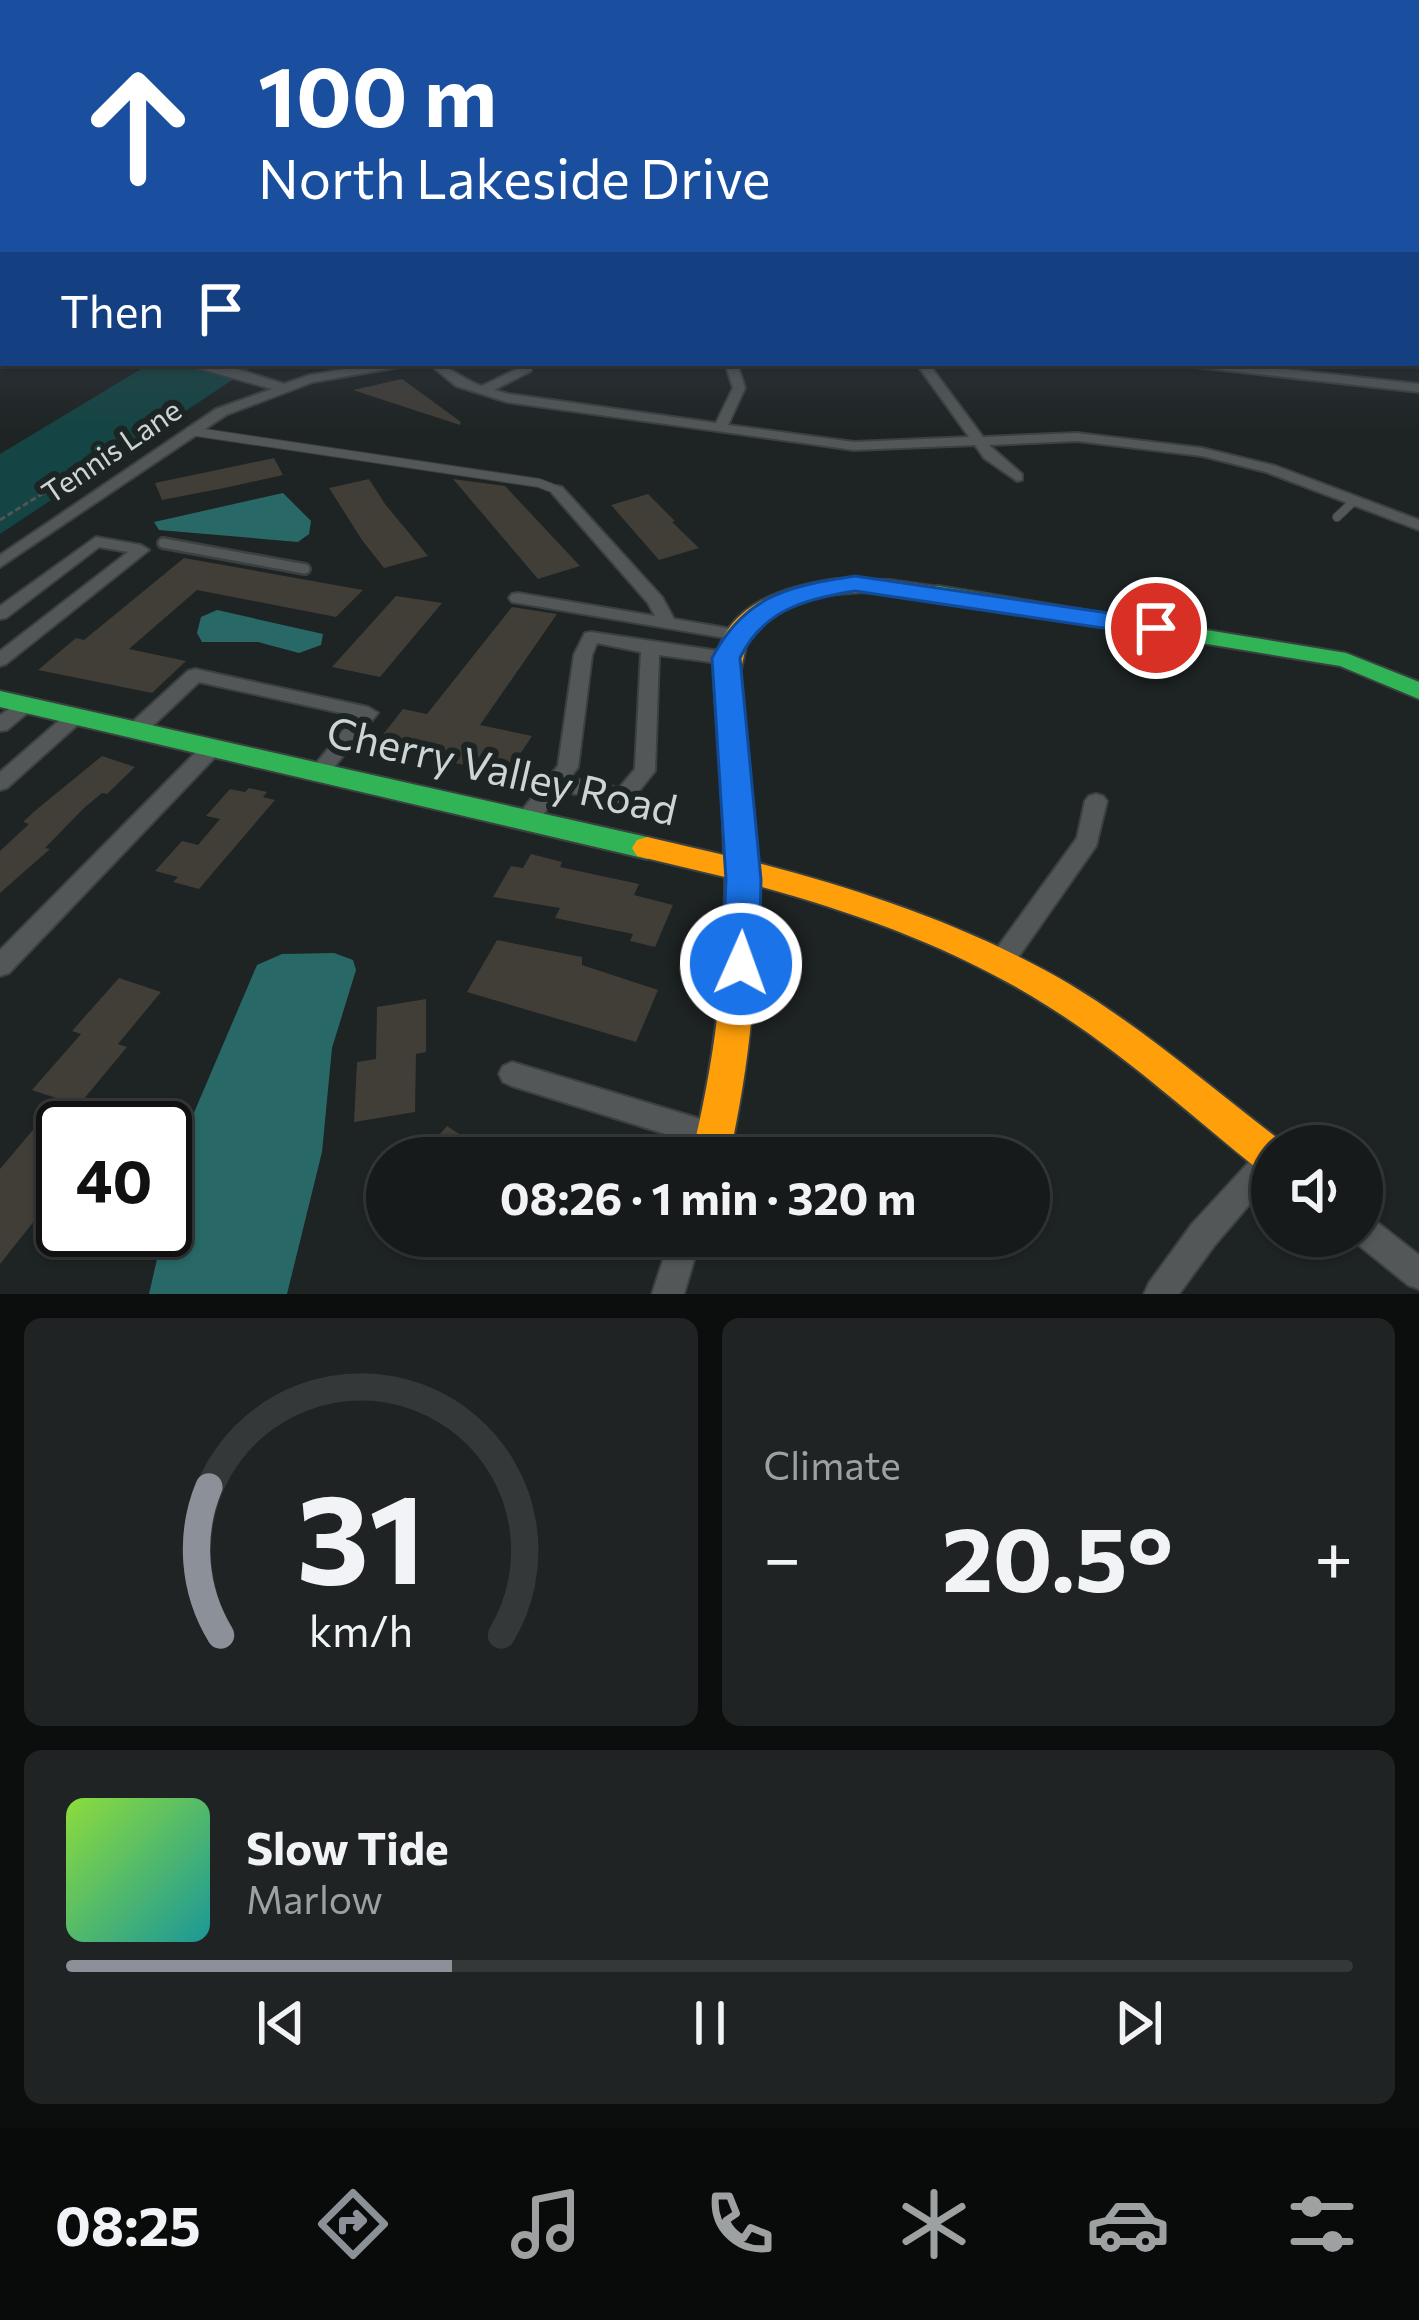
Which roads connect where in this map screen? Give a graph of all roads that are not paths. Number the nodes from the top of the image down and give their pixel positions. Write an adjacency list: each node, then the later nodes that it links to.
1 (198, 366): 8 (street)
2 (385, 366): 8 (street, Tennis Lane)
3 (437, 366): 10 (street)
4 (732, 366): 11 (street)
5 (924, 366): 13 (street)
6 (1222, 366): 9 (street)
7 (527, 368): 10 (street)
8 (279, 387): 12 (street, Tennis Lane)
9 (1419, 388)
10 (481, 392): 11 (street)
11 (720, 428): 13 (street)
12 (190, 431): 15 (lane); 21 (street, Tennis Lane)
13 (978, 440): 14 (street); 16 (street)
14 (1017, 477)
15 (557, 490): 25 (street)
16 (1354, 501): 17 (lane); 18 (street)
17 (1337, 517)
18 (1419, 525)
19 (163, 543): 20 (street); 22 (lane)
20 (141, 550): 24 (street); 28 (street)
21 (0, 562)
22 (305, 569)
23 (518, 598): 25 (street)
24 (0, 614)
25 (667, 623): 26 (street)
26 (732, 647): 27 (street); 29 (street); 40 (street)
27 (650, 648): 36 (street); 36 (street)
28 (0, 660)
29 (1419, 691)
30 (12, 702): 31 (street, Cherry Valley Road); 32 (street)
31 (76, 716): 33 (street, Cherry Valley Road); 37 (street)
32 (0, 725)
33 (136, 730): 34 (street, Cherry Valley Road); 35 (street)
34 (212, 748): 35 (street, Cherry Valley Road); 42 (street)
35 (319, 772): 39 (street, Cherry Valley Road)
36 (556, 783): 39 (street)
37 (0, 784)
38 (1096, 801): 41 (street)
39 (526, 820): 40 (street, Cherry Valley Road)
40 (741, 869): 41 (street, Cherry Valley Road); 45 (street)
41 (1001, 962): 46 (street, Cherry Valley Road)
42 (0, 966)
43 (512, 1074): 44 (street)
44 (684, 1137)
45 (716, 1137)
46 (1251, 1141)
47 (1251, 1180): 52 (street)
48 (1383, 1246): 50 (street)
49 (679, 1257): 51 (street)
50 (1419, 1274)
51 (668, 1294)
52 (1160, 1294)

